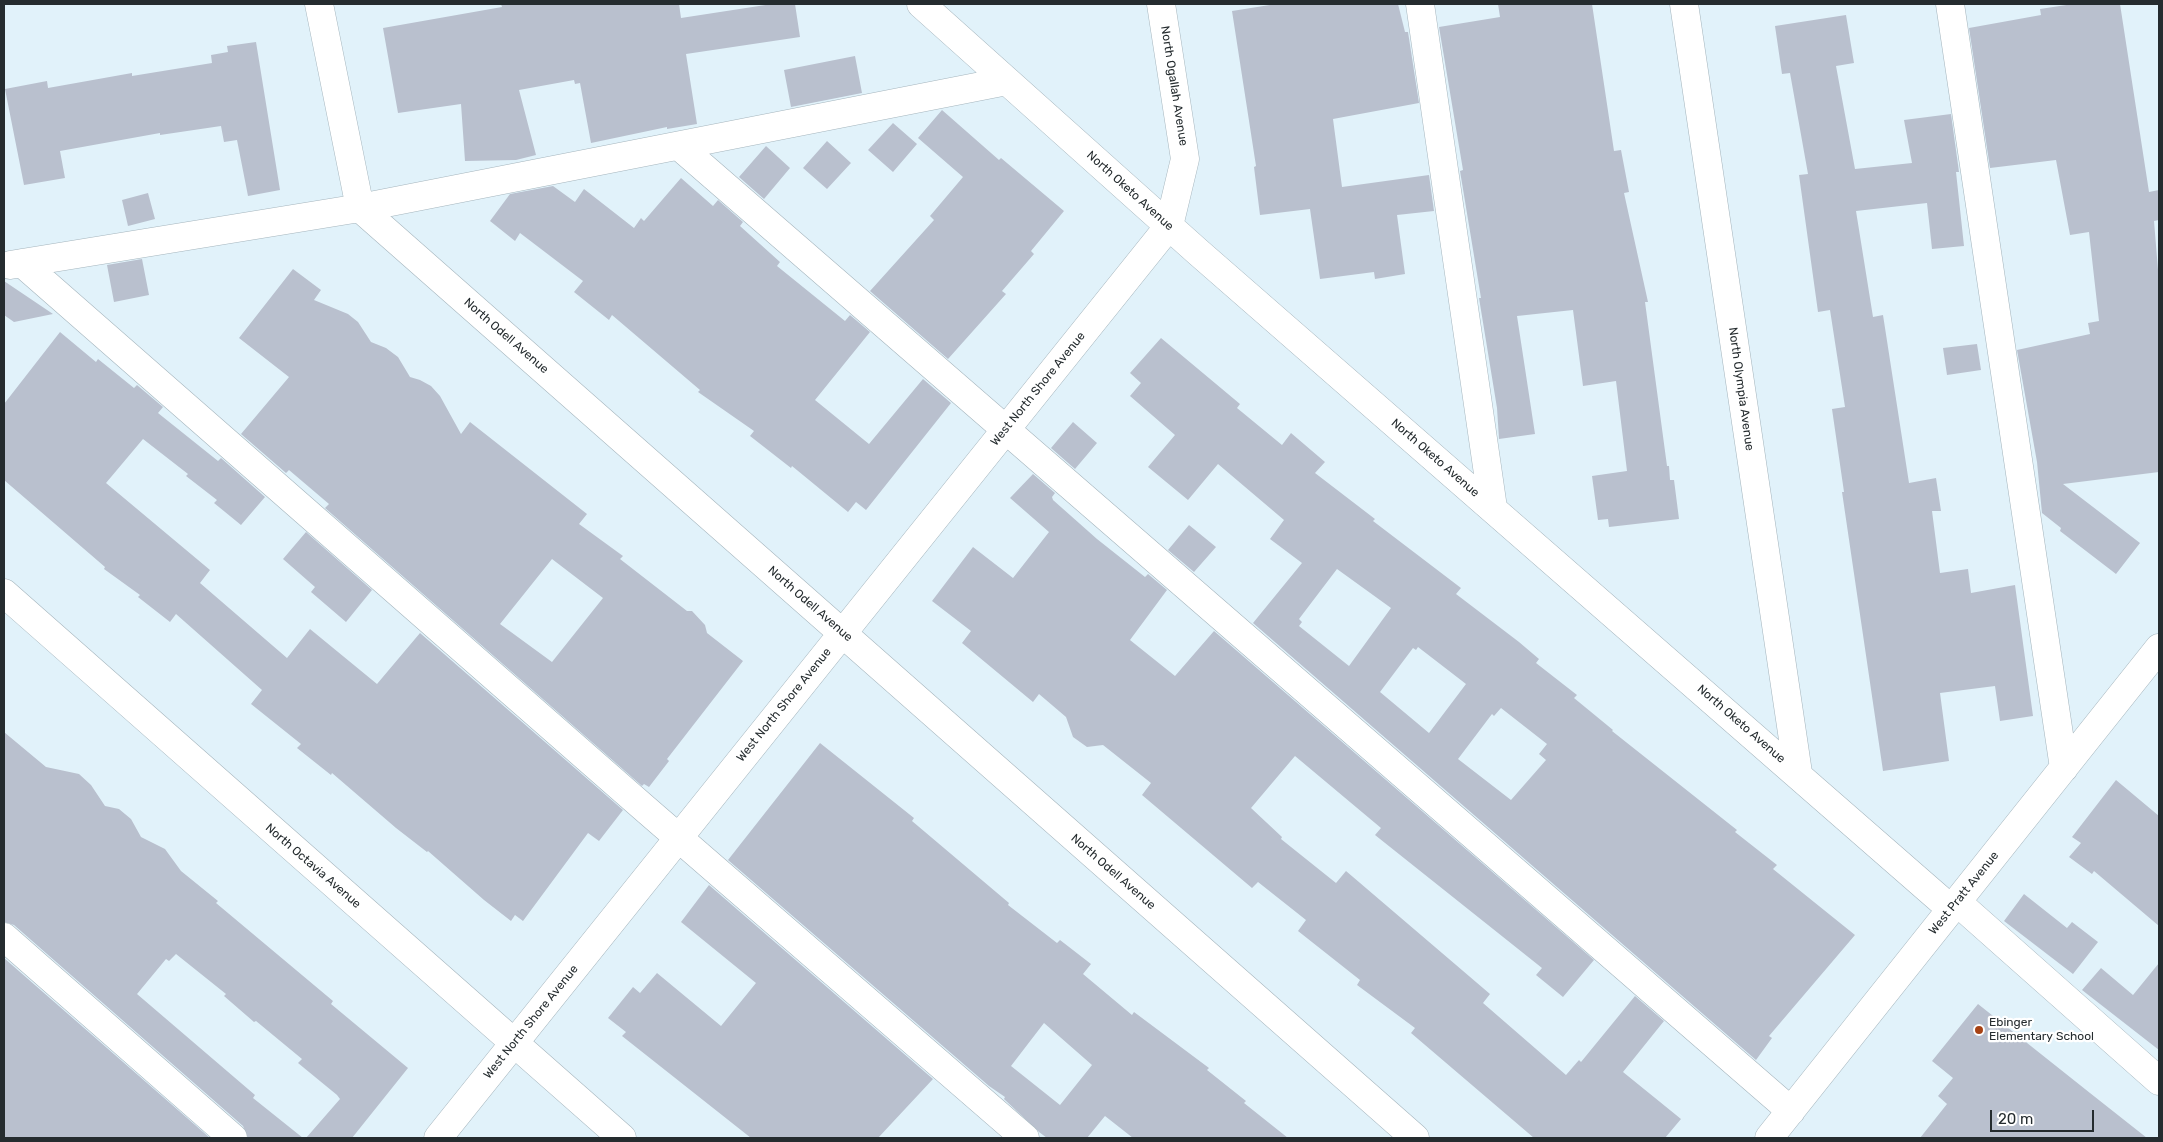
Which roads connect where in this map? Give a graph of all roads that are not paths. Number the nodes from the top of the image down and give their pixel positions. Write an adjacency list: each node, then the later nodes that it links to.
1 (319, 4): 9 (street)
2 (921, 4): 7 (street, North Oketo Avenue)
3 (1161, 4): 10 (street, North Ogallah Avenue)
4 (1420, 4): 13 (street)
5 (1684, 4): 18 (street, North Olympia Avenue)
6 (1950, 4): 17 (street)
7 (1007, 81): 8 (street); 10 (street, North Oketo Avenue)
8 (678, 146): 9 (street); 12 (street)
9 (360, 208): 11 (street); 15 (street, North Odell Avenue)
10 (1169, 226): 12 (street, West North Shore Avenue); 13 (street, North Oketo Avenue)
11 (13, 265): 19 (street)
12 (1004, 431): 15 (street, West North Shore Avenue); 24 (street)
13 (1492, 508): 18 (street, North Oketo Avenue)
14 (4, 594): 22 (street, North Octavia Avenue)
15 (843, 633): 19 (street, West North Shore Avenue); 29 (street, North Odell Avenue)
16 (2155, 664): 17 (street, West Pratt Avenue)
17 (2064, 768): 20 (street, West Pratt Avenue)
18 (1798, 774): 20 (street, North Oketo Avenue)
19 (678, 838): 22 (street, West North Shore Avenue); 28 (street)
20 (1954, 906): 23 (street, North Oketo Avenue); 24 (street, West Pratt Avenue)
21 (4, 937): 25 (street)
22 (514, 1043): 26 (street, West North Shore Avenue); 27 (street, North Octavia Avenue)
23 (2159, 1081)
24 (1791, 1111): 30 (street, West Pratt Avenue)
25 (233, 1138)
26 (438, 1138)
27 (622, 1138)
28 (1025, 1138)
29 (1415, 1138)
30 (1769, 1138)

